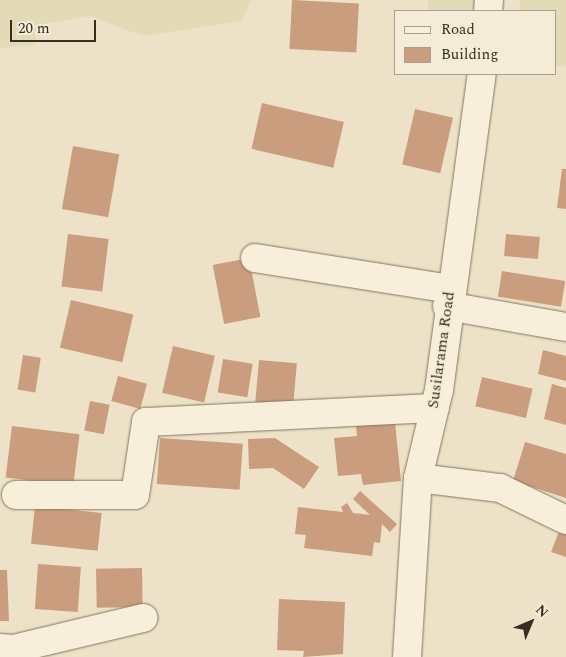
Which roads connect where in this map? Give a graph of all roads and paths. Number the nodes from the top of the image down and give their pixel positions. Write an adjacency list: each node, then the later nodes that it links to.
1 (482, 75): 3 (street, Susilarama Road)
2 (255, 258): 3 (street)
3 (448, 297): 4 (street); 5 (street, Susilarama Road)
4 (566, 327)
5 (435, 408): 6 (street, Susilarama Road); 7 (street)
6 (418, 478): 8 (street); 11 (street, Susilarama Road)
7 (16, 495)
8 (566, 520)
9 (143, 618): 10 (street)
10 (0, 648)
11 (407, 657)

